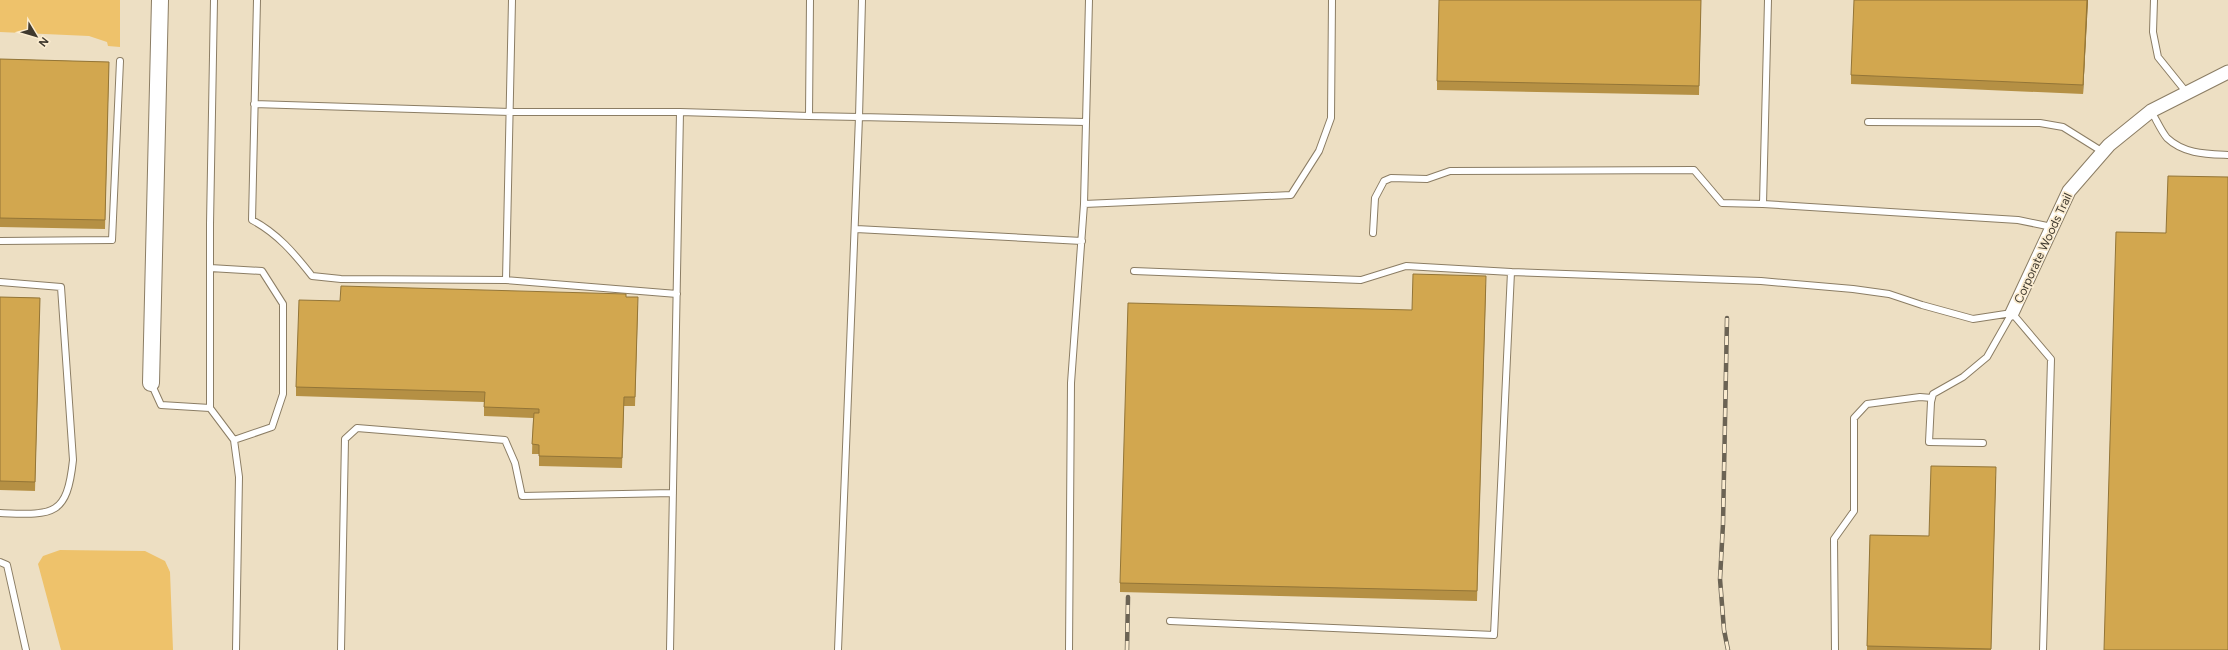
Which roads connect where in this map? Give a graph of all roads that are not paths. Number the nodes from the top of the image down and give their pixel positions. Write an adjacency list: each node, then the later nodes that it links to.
1 (160, 0): 38 (street)
2 (214, 0): 31 (lane)
3 (257, 0): 14 (lane)
4 (512, 0): 16 (lane)
5 (810, 0): 18 (lane)
6 (862, 0): 19 (lane)
7 (1089, 0): 20 (lane)
8 (1332, 0): 24 (lane)
9 (1768, 0): 25 (lane)
10 (2154, 0): 13 (lane)
11 (120, 61): 29 (lane)
12 (2228, 72): 13 (street, Corporate Woods Trail)
13 (2187, 93): 15 (street, Corporate Woods Trail)
14 (254, 104): 16 (lane); 34 (lane)
15 (2151, 111): 22 (street, Corporate Woods Trail); 23 (lane)
16 (510, 112): 17 (lane); 34 (lane)
17 (680, 112): 18 (lane); 36 (lane)
18 (809, 116): 19 (lane)
19 (860, 117): 20 (lane); 27 (lane)
20 (1086, 122): 24 (lane)
21 (1868, 122): 22 (lane)
22 (2103, 152): 26 (street, Corporate Woods Trail)
23 (2228, 155)
24 (1084, 204): 30 (lane)
25 (1763, 204): 26 (lane); 28 (lane)
26 (2052, 227): 37 (street, Corporate Woods Trail)
27 (856, 229): 30 (lane); 51 (lane)
28 (1373, 233)
29 (0, 241)
30 (1082, 241): 52 (lane)
31 (210, 268): 40 (lane); 41 (lane)
32 (1134, 271): 33 (lane)
33 (1511, 272): 37 (lane); 46 (lane)
34 (506, 280): 36 (lane)
35 (0, 282): 44 (lane)
36 (677, 294): 43 (lane)
37 (2012, 313): 39 (lane); 54 (lane)
38 (151, 383): 40 (lane)
39 (1932, 398): 42 (lane); 53 (lane)
40 (210, 408): 41 (lane)
41 (234, 440): 48 (lane)
42 (1983, 443)
43 (673, 493): 49 (lane); 50 (lane)
44 (0, 512)
45 (0, 562): 47 (lane)
46 (1170, 621)
47 (26, 650)
48 (236, 650)
49 (340, 650)
50 (670, 650)
51 (838, 650)
52 (1069, 650)
53 (1835, 650)
54 (2043, 650)

